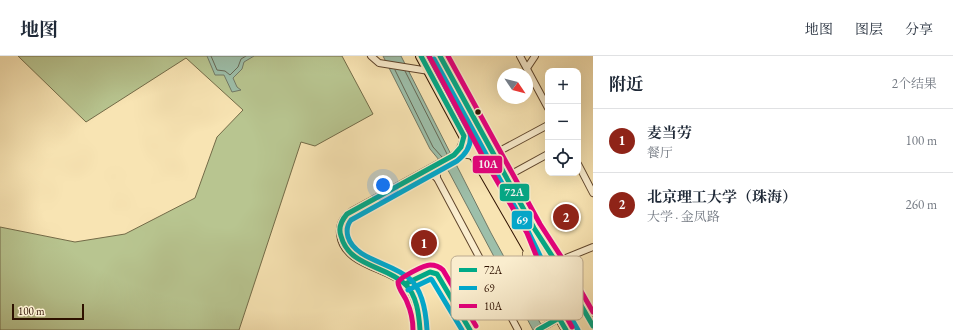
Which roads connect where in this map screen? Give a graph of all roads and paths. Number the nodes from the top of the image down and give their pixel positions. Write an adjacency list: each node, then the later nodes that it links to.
1 (371, 56): 7 (street)
2 (421, 56): 7 (highway)
3 (440, 56): 12 (highway)
4 (520, 56): 6 (street)
5 (535, 56): 6 (street)
6 (527, 68)
7 (429, 71): 11 (highway)
8 (533, 79): 9 (street)
9 (546, 104)
10 (545, 126): 12 (street)
11 (464, 136): 14 (street); 15 (highway)
12 (494, 154): 19 (highway)
13 (545, 156): 19 (street)
14 (454, 157): 15 (street); 16 (street)
15 (476, 158): 23 (highway)
16 (438, 165): 18 (street); 20 (street)
17 (581, 170): 21 (street)
18 (422, 173): 20 (street); 38 (street)
19 (506, 177): 22 (highway)
20 (437, 178): 25 (street)
21 (593, 192)
22 (534, 228): 28 (highway); 29 (main road)
23 (520, 236): 26 (main road); 27 (highway)
24 (593, 247): 30 (street)
25 (479, 256)
26 (528, 256)
27 (533, 256)
28 (546, 256)
29 (552, 256)
30 (571, 256)
31 (583, 309): 37 (main road)
32 (513, 320): 39 (street)
33 (556, 320): 40 (street)
34 (560, 320): 41 (main road)
35 (572, 320): 42 (highway)
36 (578, 320): 43 (highway)
37 (593, 326)
38 (420, 330)
39 (518, 330)
40 (538, 330)
41 (566, 330)
42 (575, 330)
43 (586, 330)

